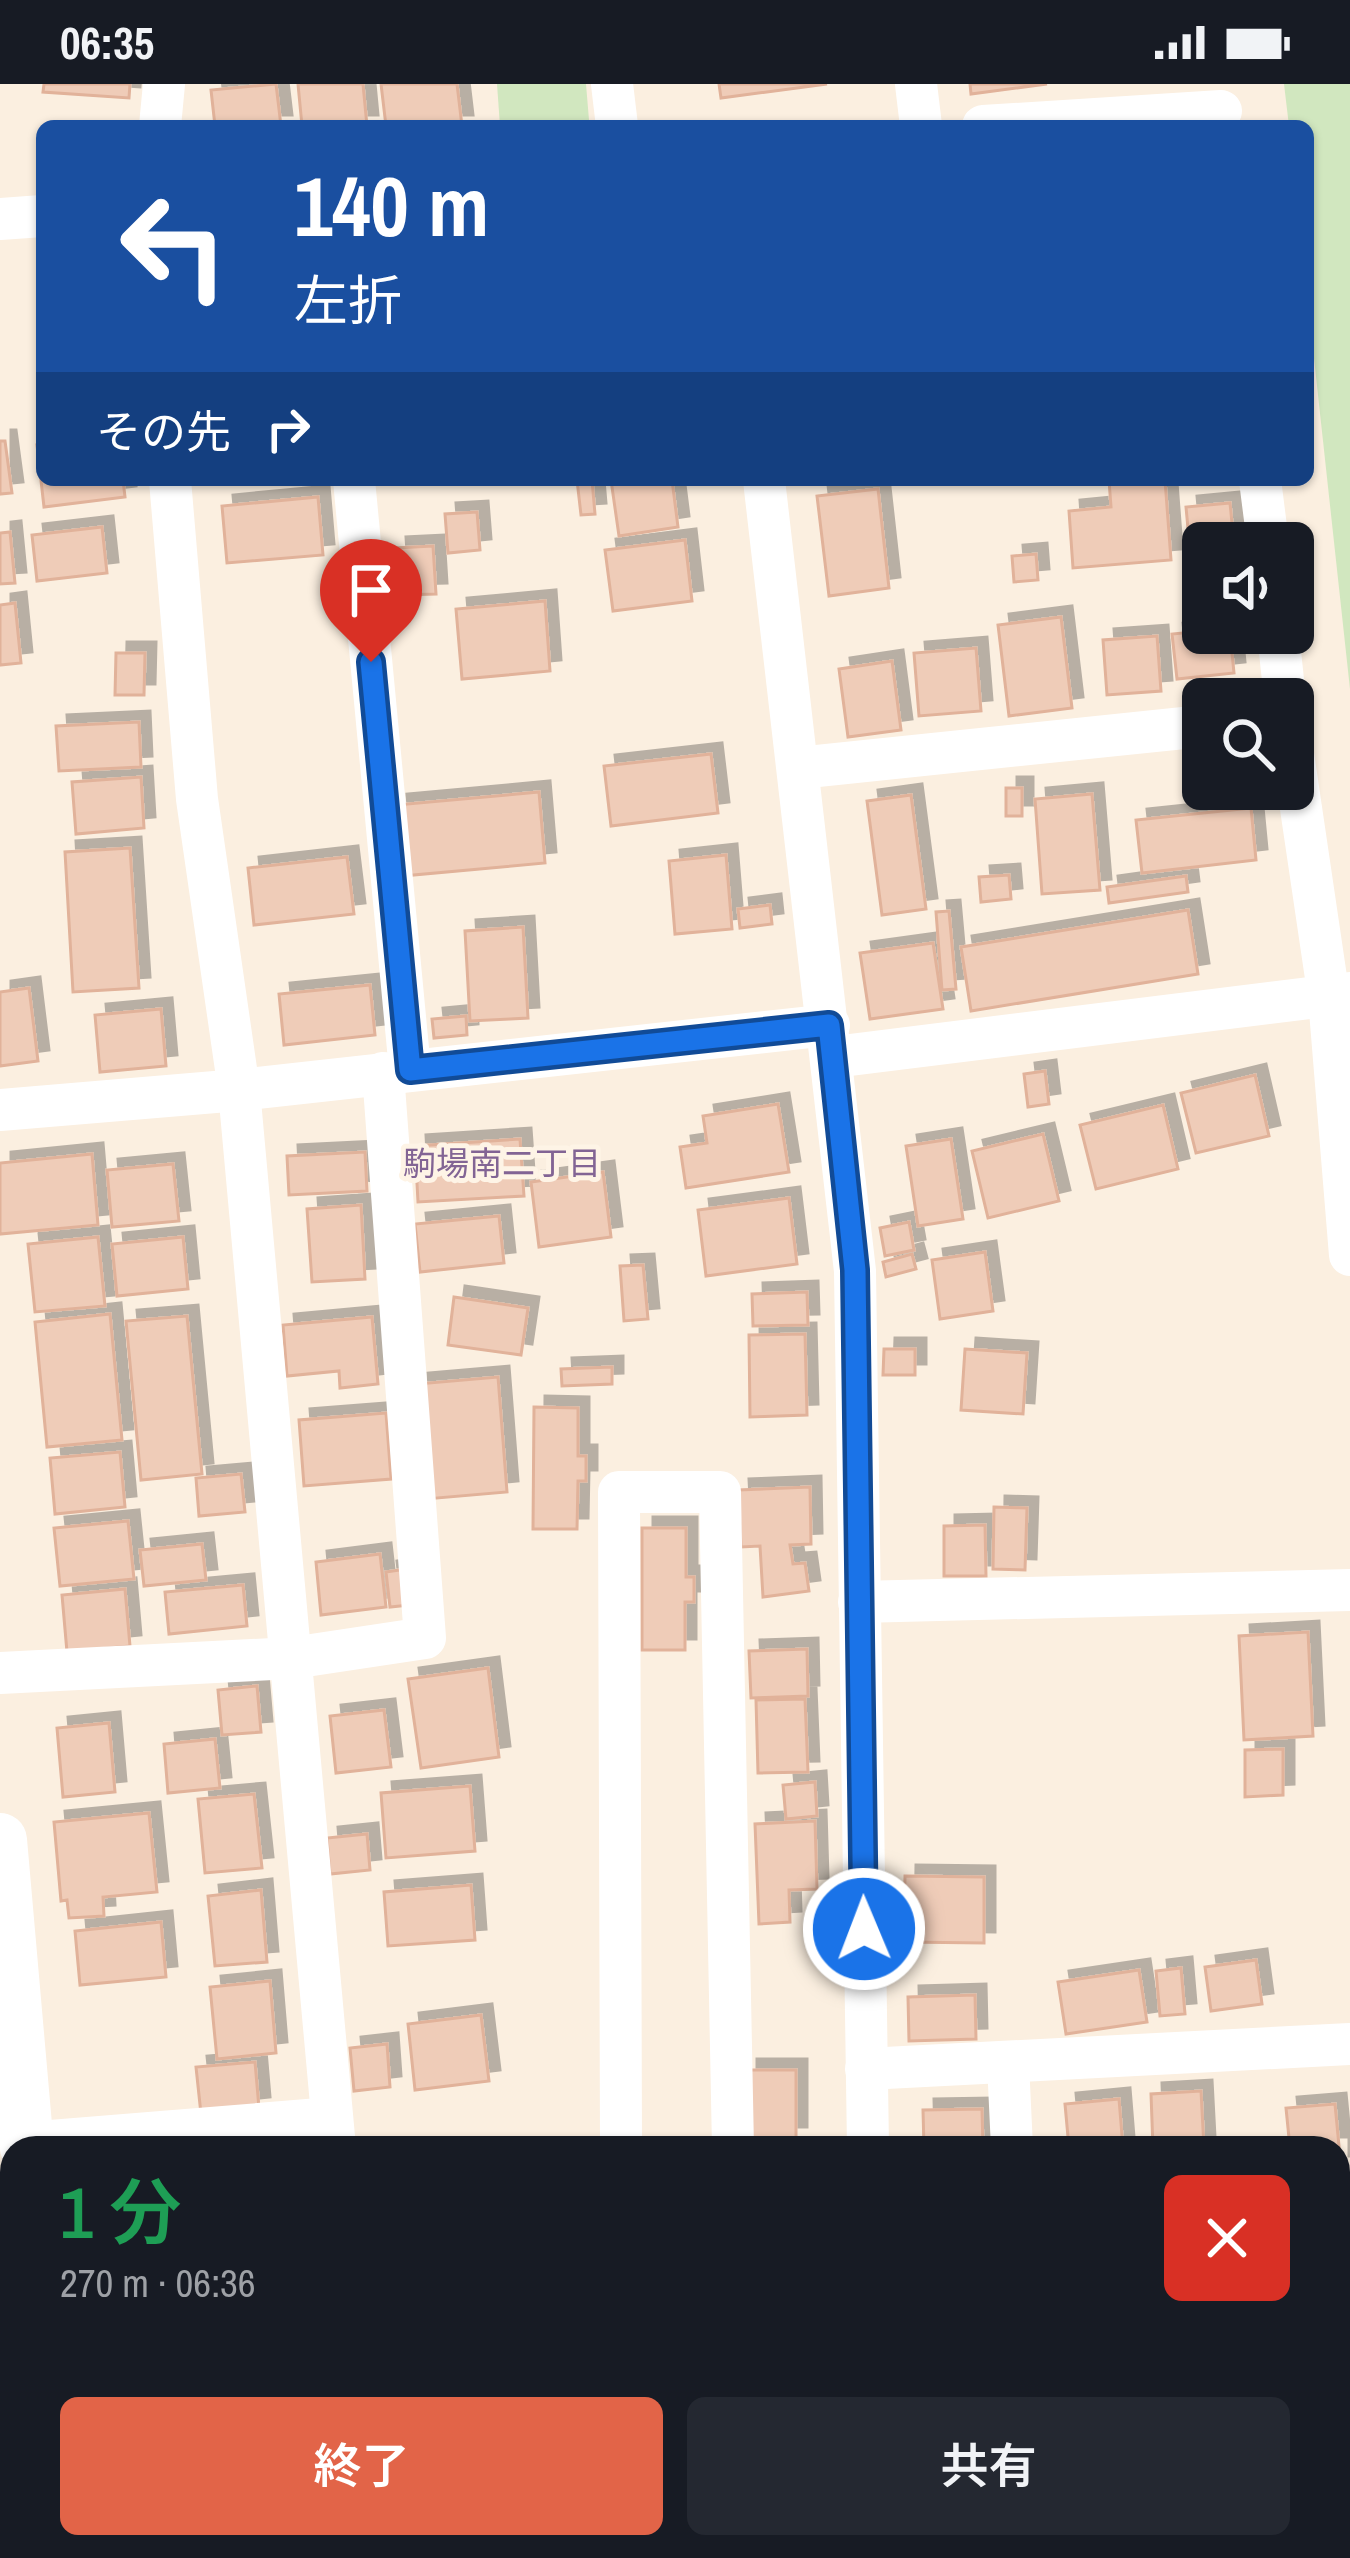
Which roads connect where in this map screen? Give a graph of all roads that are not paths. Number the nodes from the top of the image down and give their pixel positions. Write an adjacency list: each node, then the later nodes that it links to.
1 (164, 84): 5 (street)
2 (612, 84): 6 (street)
3 (916, 84): 7 (street)
4 (1221, 107): 8 (street)
5 (161, 120)
6 (616, 120)
7 (920, 120)
8 (1057, 120)
9 (36, 217): 10 (street)
10 (0, 220)
11 (171, 486): 22 (street)
12 (353, 486): 21 (street)
13 (765, 486): 17 (street)
14 (1262, 486): 15 (street)
15 (1266, 522)
16 (1182, 728): 17 (street)
17 (798, 767): 20 (street)
18 (1304, 810): 19 (street)
19 (1340, 996): 20 (street); 24 (street)
20 (831, 1041): 21 (street); 26 (street)
21 (396, 1072): 22 (street); 27 (street)
22 (239, 1090): 23 (street); 27 (street)
23 (0, 1110)
24 (1350, 1255)
25 (1350, 1590): 26 (street)
26 (859, 1602): 33 (street)
27 (292, 1658): 28 (street); 34 (street)
28 (0, 1673)
29 (0, 1840): 31 (street)
30 (1350, 2044): 32 (street)
31 (9, 2050): 35 (street)
32 (1008, 2062): 33 (street); 40 (street)
33 (866, 2069): 39 (street)
34 (334, 2133): 36 (street)
35 (25, 2136)
36 (257, 2136)
37 (621, 2136): 38 (street)
38 (734, 2136)
39 (868, 2136)
40 (1011, 2136)

